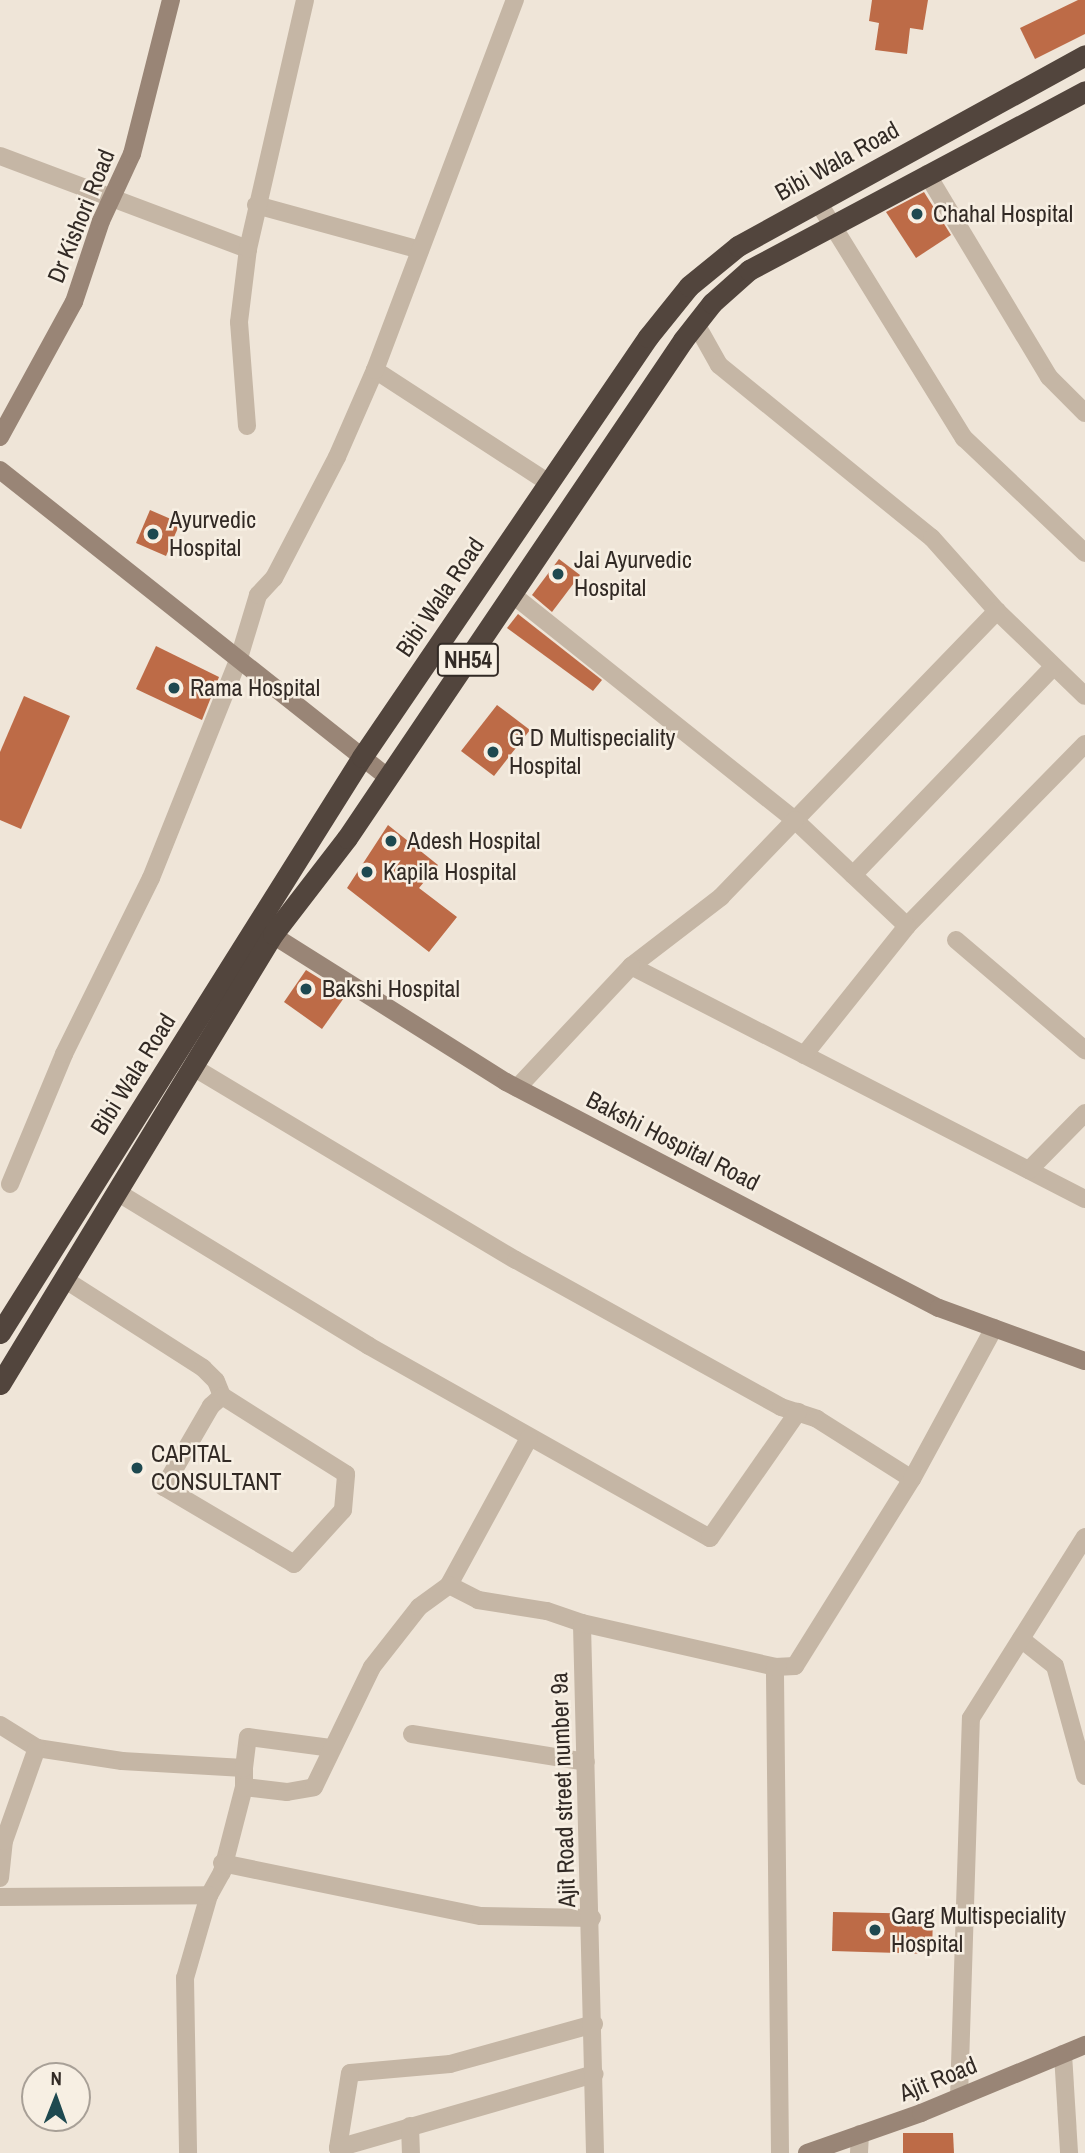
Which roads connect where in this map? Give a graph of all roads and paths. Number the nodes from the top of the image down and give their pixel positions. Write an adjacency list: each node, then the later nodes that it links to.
1 (171, 0): 8 (street, Dr Kishori Road)
2 (305, 0): 10 (street)
3 (515, 0): 13 (street)
4 (1085, 55): 9 (highway, Bibi Wala Road / NH54)
5 (1085, 91): 7 (highway, NH54)
6 (0, 156): 8 (street)
7 (927, 174): 11 (highway, NH54); 16 (street)
8 (112, 198): 12 (street); 18 (street, Dr Kishori Road)
9 (818, 202): 11 (street); 20 (highway, Bibi Wala Road / NH54)
10 (256, 205): 12 (street); 13 (street)
11 (831, 225): 14 (highway, NH54); 21 (street)
12 (247, 248): 17 (street)
13 (420, 250): 15 (street)
14 (696, 324): 22 (highway, NH54); 23 (street)
15 (375, 370): 20 (street); 24 (street)
16 (1085, 413)
17 (247, 426)
18 (0, 437)
19 (0, 470): 24 (street)
20 (549, 483): 28 (highway, Bibi Wala Road / NH54)
21 (1085, 553)
22 (513, 595): 29 (highway, NH54); 30 (street)
23 (997, 611): 25 (street); 30 (street)
24 (239, 658): 28 (street); 42 (street)
25 (1053, 667): 26 (street); 31 (street)
26 (1085, 696)
27 (1085, 744): 32 (street)
28 (362, 757): 29 (street); 33 (highway, Bibi Wala Road / NH54)
29 (388, 778): 33 (highway, NH54)
30 (795, 820): 31 (street); 35 (street)
31 (853, 875): 32 (street)
32 (907, 926): 37 (street)
33 (266, 931): 38 (highway, NH54); 39 (street, Bakshi Hospital Road); 47 (highway, Bibi Wala Road / NH54)
34 (956, 940): 36 (street)
35 (631, 966): 37 (street); 39 (street)
36 (1085, 1050)
37 (804, 1055): 41 (street)
38 (193, 1067): 43 (highway, NH54); 51 (street)
39 (517, 1088): 46 (street, Bakshi Hospital Road)
40 (1085, 1113): 41 (street)
41 (1029, 1170): 44 (street)
42 (10, 1184)
43 (117, 1192): 45 (highway, NH54); 52 (street)
44 (1085, 1199)
45 (64, 1279): 49 (highway, NH54); 50 (street)
46 (994, 1328): 48 (street, Bakshi Hospital Road); 53 (street)
47 (0, 1333)
48 (1085, 1361)
49 (0, 1384)
50 (222, 1396): 50 (street)
51 (798, 1412): 52 (street); 53 (street)
52 (529, 1438): 55 (street)
53 (912, 1479): 58 (street)
54 (1085, 1537): 57 (street)
55 (449, 1585): 56 (street); 62 (street)
56 (582, 1623): 58 (street); 63 (street, Ajit Road street number 9a)
57 (1021, 1639): 65 (street); 76 (street)
58 (775, 1667): 82 (street)
59 (0, 1725): 61 (street)
60 (412, 1734): 63 (street)
61 (37, 1748): 64 (street); 68 (street)
62 (332, 1748): 64 (street); 66 (street)
63 (586, 1762): 71 (street, Ajit Road street number 9a)
64 (244, 1768): 66 (street)
65 (1085, 1776)
66 (244, 1787): 67 (street)
67 (222, 1863): 69 (street); 71 (street)
68 (0, 1878)
69 (209, 1895): 70 (street); 79 (street)
70 (0, 1897)
71 (592, 1918): 72 (street, Ajit Road street number 9a)
72 (594, 2024): 75 (street, Ajit Road street number 9a); 77 (street)
73 (1085, 2045): 74 (street, Ajit Road)
74 (1063, 2054): 76 (street, Ajit Road); 85 (street)
75 (594, 2074): 77 (street); 81 (street, Ajit Road street number 9a)
76 (959, 2097): 78 (street, Ajit Road)
77 (410, 2126): 80 (street)
78 (860, 2134): 83 (street, Ajit Road); 84 (street)
79 (188, 2153)
80 (411, 2153)
81 (595, 2153)
82 (780, 2153)
83 (807, 2153)
84 (859, 2153)
85 (1069, 2153)

